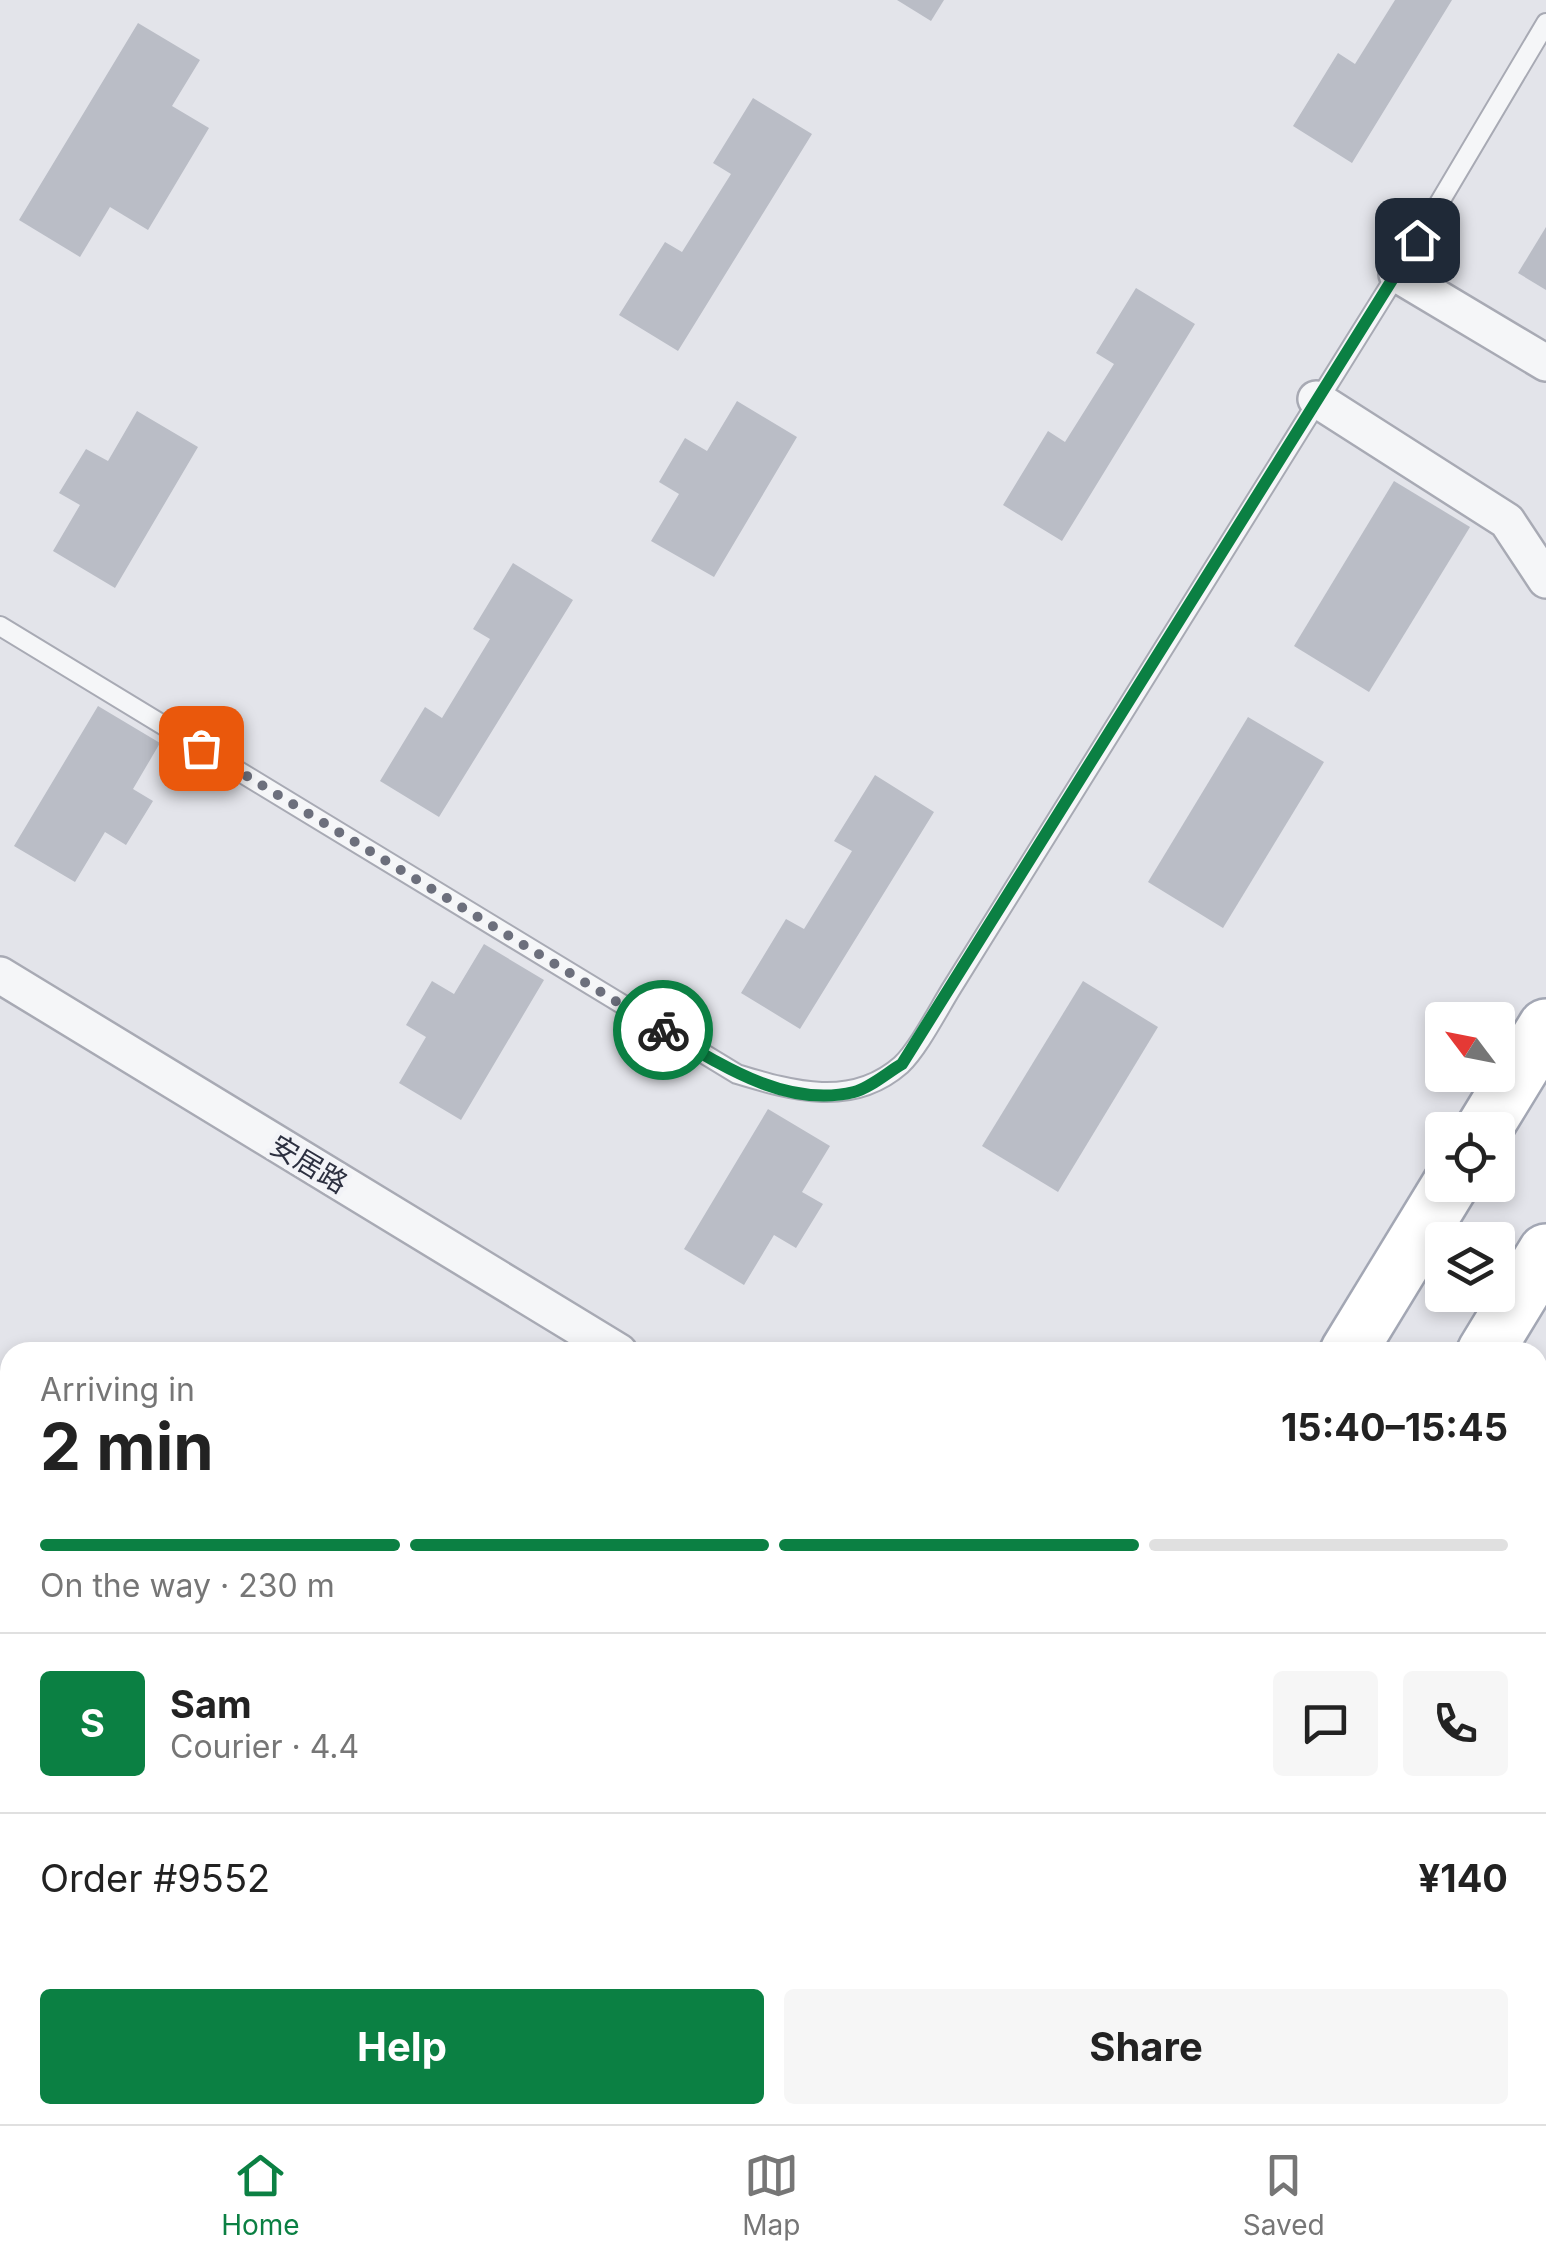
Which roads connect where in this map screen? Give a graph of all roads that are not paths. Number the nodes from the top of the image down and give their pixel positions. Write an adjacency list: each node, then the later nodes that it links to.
1 (1546, 23): 2 (lane)
2 (1397, 274): 3 (street); 4 (lane)
3 (1546, 363)
4 (1316, 399): 5 (street); 6 (lane)
5 (1546, 580)
6 (0, 626)
7 (0, 975): 12 (street, 安居路)
8 (1546, 1027): 9 (main road)
9 (1494, 1112)
10 (1440, 1202): 13 (main road)
11 (1546, 1252): 14 (main road)
12 (602, 1342)
13 (1354, 1342)
14 (1491, 1342)

